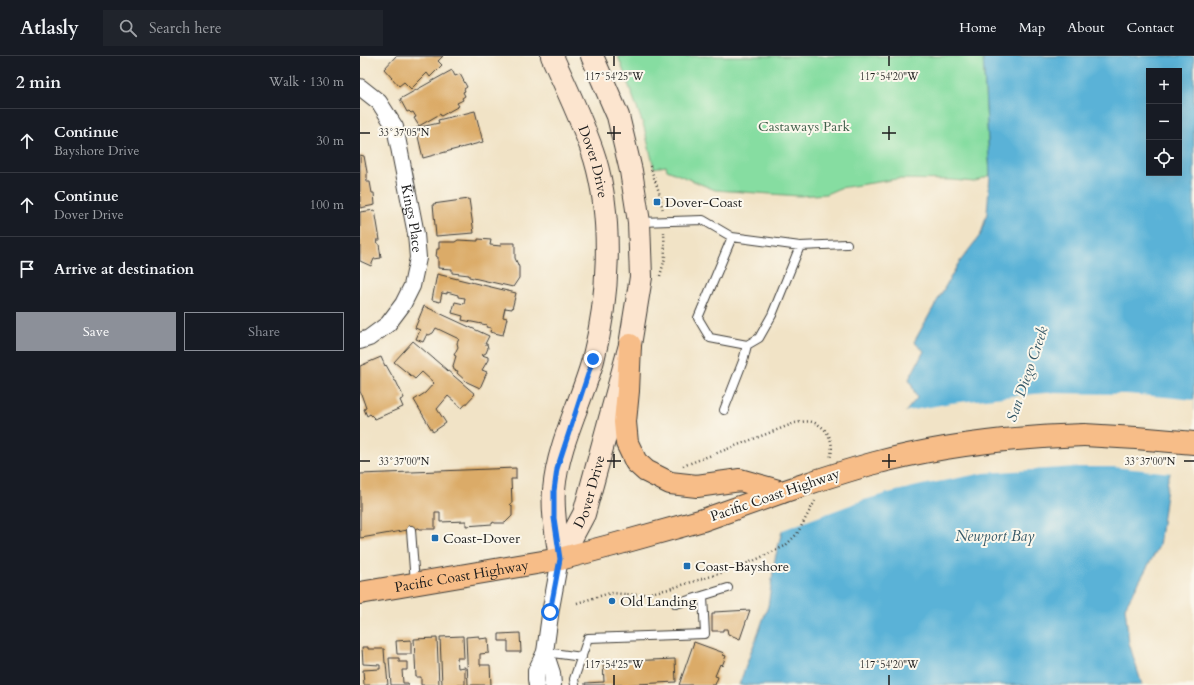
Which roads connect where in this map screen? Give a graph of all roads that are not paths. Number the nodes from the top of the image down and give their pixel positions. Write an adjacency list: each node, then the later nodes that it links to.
1 (552, 56): 15 (street, Dover Drive)
2 (592, 56): 4 (street, Dover Drive)
3 (360, 87): 8 (street, Kings Place)
4 (639, 222): 5 (lane); 9 (street, Dover Drive)
5 (732, 237): 7 (lane); 10 (lane)
6 (847, 244): 7 (lane)
7 (800, 246): 10 (lane)
8 (360, 341)
9 (630, 345): 13 (highway); 15 (street, Dover Drive)
10 (747, 345): 11 (lane)
11 (724, 410)
12 (1194, 444): 13 (highway, Pacific Coast Highway, bridge)
13 (782, 492): 15 (highway, Pacific Coast Highway)
14 (411, 530): 16 (lane)
15 (560, 559): 16 (highway, Pacific Coast Highway); 21 (street)
16 (415, 584): 18 (highway, Pacific Coast Highway)
17 (728, 588): 19 (lane)
18 (360, 593)
19 (703, 596): 20 (lane); 22 (lane)
20 (676, 604)
21 (545, 652): 22 (lane); 23 (street); 24 (street)
22 (582, 657): 25 (lane)
23 (537, 685)
24 (553, 685)
25 (575, 685)

